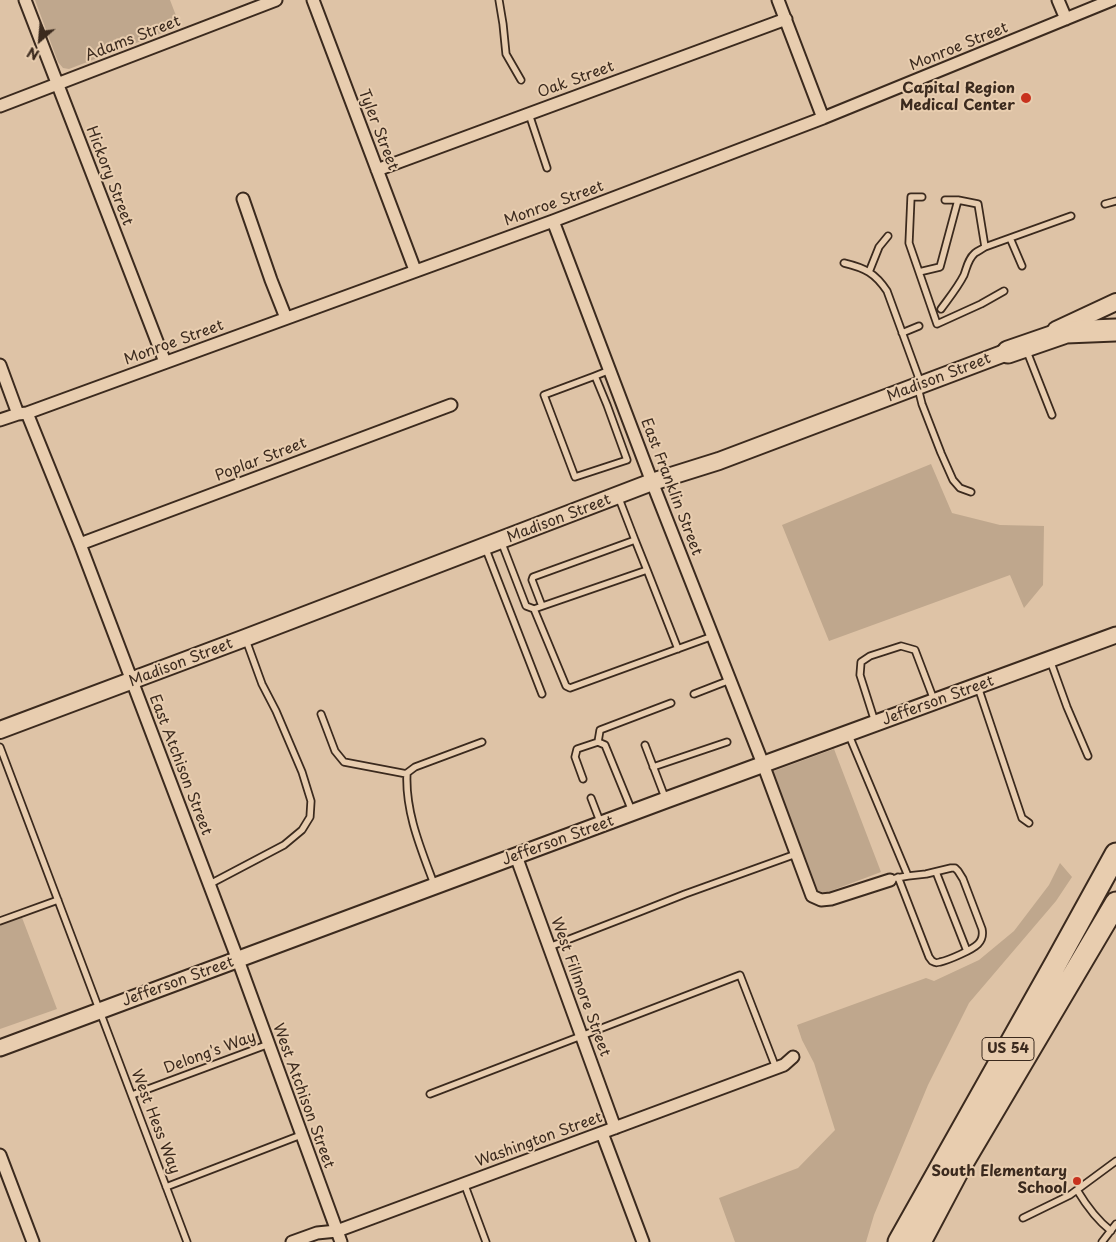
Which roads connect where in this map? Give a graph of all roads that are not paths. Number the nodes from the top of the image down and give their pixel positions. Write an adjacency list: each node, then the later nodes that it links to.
1 (25, 0): 11 (street, Hickory Street)
2 (276, 0): 11 (street, Adams Street)
3 (313, 0): 16 (street, Tyler Street)
4 (499, 0): 10 (lane)
5 (778, 0): 8 (street)
6 (1058, 0): 9 (street)
7 (1112, 0): 9 (street, Monroe Street)
8 (786, 19): 13 (street, Oak Street); 14 (street)
9 (1066, 19): 14 (street, Monroe Street)
10 (521, 80)
11 (58, 84): 12 (street, Adams Street); 41 (street, Hickory Street)
12 (0, 106)
13 (529, 114): 15 (lane); 16 (street, Oak Street)
14 (823, 118): 24 (street, Monroe Street)
15 (547, 168)
16 (377, 170): 30 (street, Tyler Street)
17 (922, 197): 32 (lane)
18 (243, 199): 36 (street)
19 (945, 200): 20 (lane)
20 (958, 200): 27 (lane); 32 (lane)
21 (1116, 200): 22 (lane)
22 (1104, 204)
23 (1071, 216): 26 (lane)
24 (553, 221): 30 (street, Monroe Street); 43 (street, East Franklin Street)
25 (888, 236): 31 (lane)
26 (1010, 238): 27 (lane); 29 (lane)
27 (985, 247): 35 (lane)
28 (844, 263): 31 (lane)
29 (1022, 266)
30 (415, 270): 36 (street, Monroe Street)
31 (869, 272): 39 (lane)
32 (919, 272): 33 (lane)
33 (1004, 291)
34 (1116, 302): 40 (main road, Madison Street)
35 (941, 308)
36 (286, 318): 41 (street, Monroe Street)
37 (919, 326): 39 (lane)
38 (1116, 330): 40 (highway)
39 (902, 333): 45 (lane)
40 (1016, 349): 45 (main road, Madison Street); 48 (lane)
41 (165, 362): 47 (street, Monroe Street)
42 (0, 365): 47 (street, East Atchison Street)
43 (610, 370): 44 (lane); 50 (street, East Franklin Street)
44 (595, 376): 44 (lane)
45 (920, 386): 50 (main road, Madison Street); 51 (lane)
46 (452, 405): 55 (street, Poplar Street)
47 (23, 413): 49 (street, Monroe Street); 55 (street, East Atchison Street)
48 (1052, 415)
49 (0, 420)
50 (652, 482): 52 (main road, Madison Street); 60 (street, East Franklin Street)
51 (971, 492)
52 (618, 496): 53 (lane); 54 (main road, Madison Street)
53 (636, 540): 57 (lane); 58 (lane)
54 (500, 541): 56 (main road, Madison Street); 59 (lane)
55 (80, 544): 66 (street, East Atchison Street)
56 (485, 547): 62 (main road, Madison Street); 68 (lane)
57 (647, 570): 58 (lane); 63 (lane)
58 (542, 606): 59 (lane)
59 (534, 610): 63 (lane)
60 (713, 636): 63 (lane); 65 (street, East Franklin Street)
61 (1116, 636): 64 (street, Jefferson Street)
62 (245, 638): 66 (main road, Madison Street); 97 (lane)
63 (678, 649)
64 (1050, 660): 67 (street, Jefferson Street); 81 (lane)
65 (730, 680): 69 (lane); 82 (street, East Franklin Street)
66 (132, 681): 74 (main road, Madison Street); 97 (street, East Atchison Street)
67 (978, 687): 70 (street, Jefferson Street); 90 (lane)
68 (542, 694)
69 (694, 694)
70 (935, 702): 73 (street, Jefferson Street); 73 (lane)
71 (671, 703): 77 (lane)
72 (321, 714): 84 (lane)
73 (876, 724): 75 (street, Jefferson Street)
74 (0, 730)
75 (848, 734): 82 (street, Jefferson Street); 95 (lane)
76 (482, 742): 84 (lane)
77 (598, 742): 85 (lane); 88 (lane)
78 (727, 742): 83 (lane)
79 (645, 745): 83 (lane)
80 (0, 747): 99 (lane, West Hess Way)
81 (1088, 756)
82 (763, 764): 87 (street, Jefferson Street); 91 (street, East Franklin Street)
83 (653, 767): 87 (lane)
84 (407, 774): 98 (lane)
85 (583, 779)
86 (590, 798): 89 (lane)
87 (666, 800): 88 (street, Jefferson Street)
88 (633, 812): 89 (street, Jefferson Street)
89 (601, 824): 93 (street, Jefferson Street)
90 (1029, 824)
91 (796, 854): 96 (street, East Franklin Street); 102 (lane)
92 (1116, 854): 131 (highway, US 54)
93 (516, 856): 98 (street, Jefferson Street); 102 (street, West Fillmore Street)
94 (936, 872): 95 (lane); 103 (lane); 103 (lane)
95 (908, 876): 96 (lane)
96 (894, 878): 103 (lane)
97 (210, 884): 104 (street, East Atchison Street)
98 (435, 886): 104 (street, Jefferson Street)
99 (58, 900): 101 (lane); 105 (lane, West Hess Way)
100 (1116, 903): 132 (highway, US 54)
101 (0, 922)
102 (549, 947): 106 (street, West Fillmore Street)
103 (966, 951)
104 (238, 960): 105 (street, Jefferson Street); 107 (street, West Atchison Street)
105 (100, 1011): 108 (street, Jefferson Street); 112 (lane, West Hess Way)
106 (581, 1036): 110 (lane); 111 (lane); 113 (street, West Fillmore Street)
107 (269, 1044): 112 (lane, Delong's Way); 115 (street, West Atchison Street)
108 (0, 1048)
109 (793, 1057): 110 (street, Washington Street)
110 (776, 1068): 113 (street, Washington Street)
111 (430, 1094)
112 (132, 1095): 119 (lane, West Hess Way)
113 (615, 1128): 114 (street, Washington Street)
114 (602, 1133): 118 (street, Washington Street); 130 (street)
115 (301, 1135): 119 (lane); 123 (street, West Atchison Street)
116 (0, 1155): 125 (street)
117 (1116, 1161): 120 (lane)
118 (464, 1183): 123 (street, Washington Street); 129 (lane)
119 (166, 1187): 126 (lane, West Hess Way)
120 (1078, 1190): 121 (lane); 124 (lane)
121 (1023, 1218)
122 (1116, 1224): 124 (lane)
123 (337, 1231): 127 (street, Washington Street); 128 (street, West Atchison Street)
124 (1110, 1231): 133 (lane)
125 (33, 1242)
126 (187, 1242)
127 (292, 1242)
128 (341, 1242)
129 (486, 1242)
130 (643, 1242)
131 (899, 1242)
132 (920, 1242)
133 (1102, 1242)

